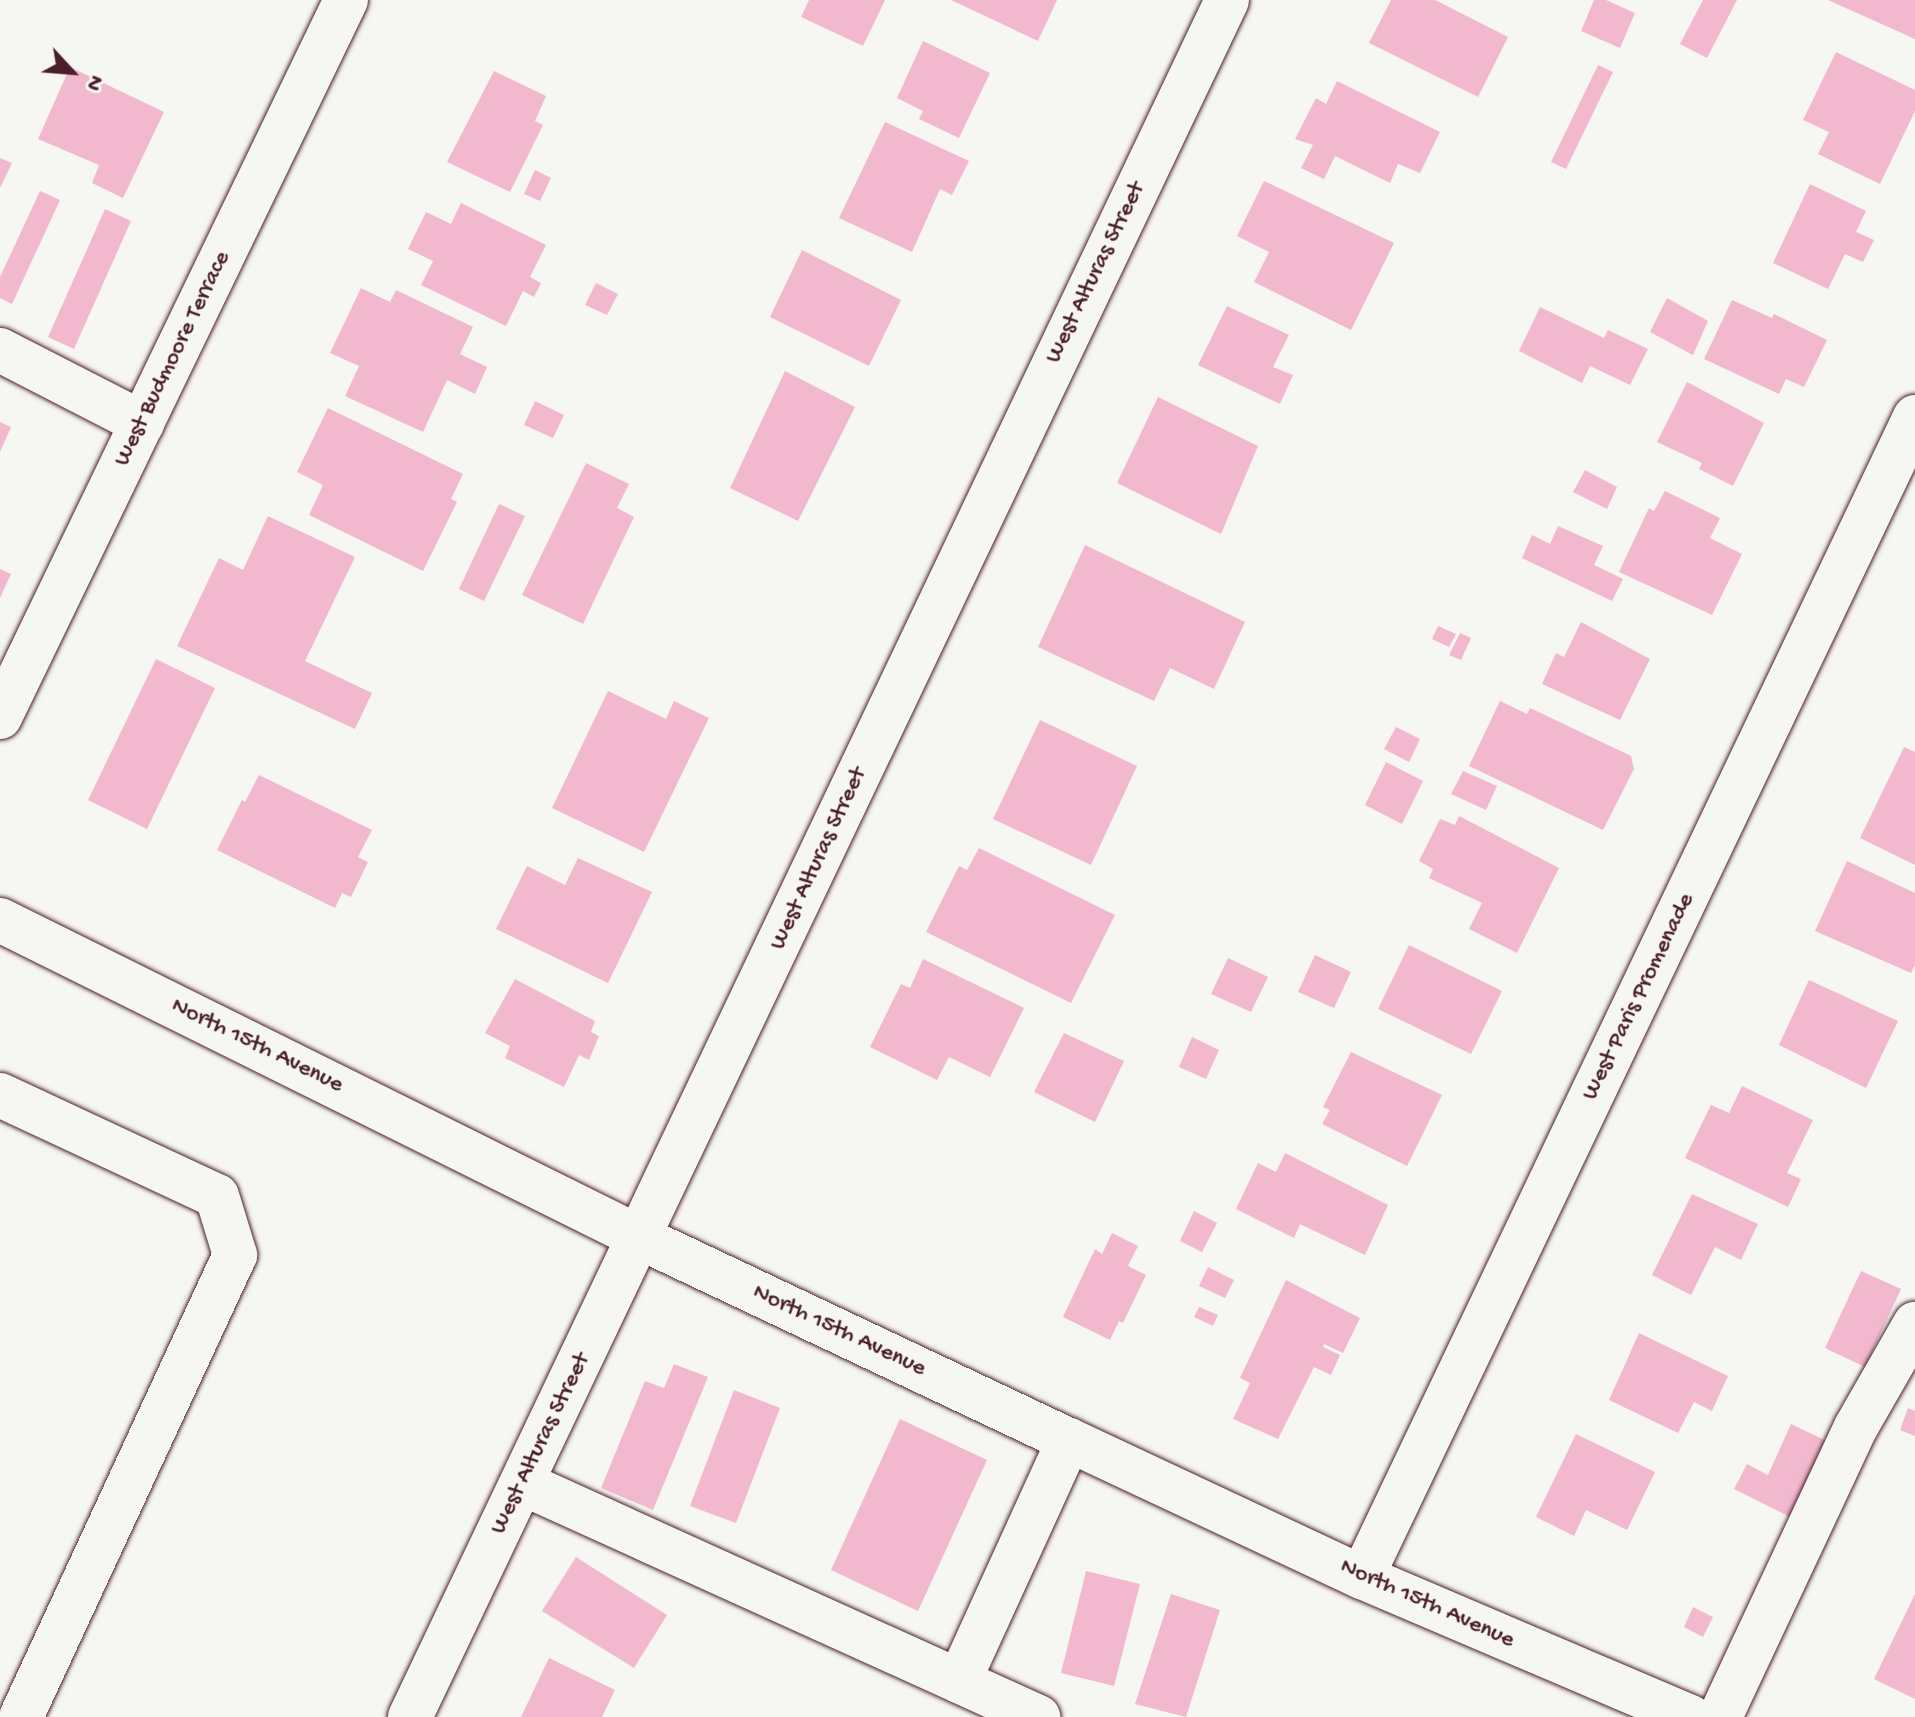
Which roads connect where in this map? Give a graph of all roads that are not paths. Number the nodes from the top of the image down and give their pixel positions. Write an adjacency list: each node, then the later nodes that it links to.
1 (346, 0): 5 (street, West Budmoore Terrace)
2 (1227, 0): 9 (street, West Alturas Street)
3 (0, 350): 5 (street)
4 (1915, 417): 13 (street, West Paris Promenade)
5 (142, 423): 6 (street, West Budmoore Terrace)
6 (4, 698)
7 (0, 920): 9 (street, North 15th Avenue)
8 (0, 1095): 16 (street)
9 (641, 1238): 11 (street, North 15th Avenue); 12 (street, West Alturas Street)
10 (1915, 1324): 19 (street)
11 (1069, 1440): 13 (street, North 15th Avenue); 14 (street)
12 (522, 1483): 14 (street); 15 (street, West Alturas Street)
13 (1362, 1577): 18 (street, North 15th Avenue)
14 (959, 1681): 17 (street)
15 (417, 1715)
16 (21, 1717)
17 (1038, 1717)
18 (1690, 1717)
19 (1720, 1717)

